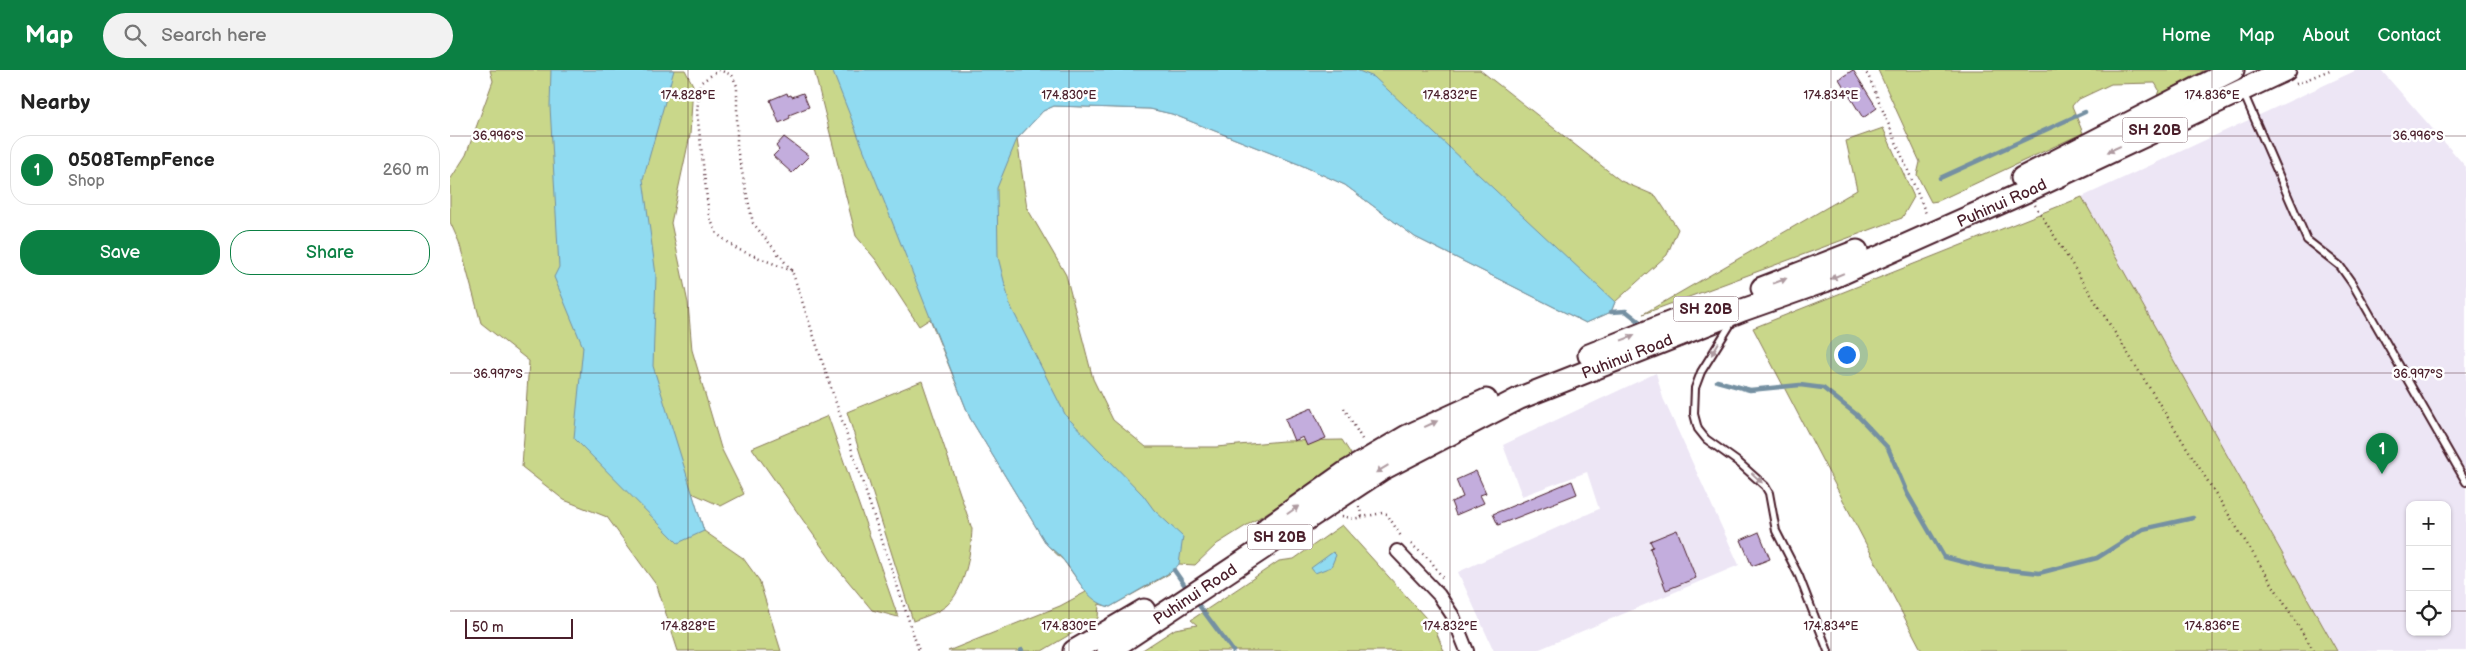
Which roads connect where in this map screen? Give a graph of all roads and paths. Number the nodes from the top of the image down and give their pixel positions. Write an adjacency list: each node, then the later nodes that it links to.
1 (1863, 70): 5 (path)
2 (2285, 70): 3 (highway, Puhinui Road / SH 20B)
3 (2237, 80): 4 (highway, Puhinui Road / SH 20B, one-way to 4); 5 (highway, Puhinui Road / SH 20B); 10 (lane)
4 (2026, 192): 7 (highway, Puhinui Road / SH 20B, one-way to 7); 23 (path)
5 (1929, 221): 9 (highway, Puhinui Road / SH 20B, one-way to 5)
6 (792, 271): 6 (path); 18 (path)
7 (1743, 310): 15 (highway, Puhinui Road / SH 20B, one-way to 15); 22 (lane, one-way to 22)
8 (1344, 408): 9 (path)
9 (1372, 457): 15 (highway, Puhinui Road / SH 20B, one-way to 9)
10 (2466, 482)
11 (1359, 504): 13 (path)
12 (1341, 516): 13 (path)
13 (1362, 517): 16 (path)
14 (1397, 551): 21 (street)
15 (1199, 583): 17 (highway, Puhinui Road / SH 20B)
16 (1447, 585)
17 (1177, 597): 19 (highway, Puhinui Road / SH 20B); 20 (highway, Puhinui Road / SH 20B)
18 (919, 651)
19 (1074, 651)
20 (1108, 651)
21 (1467, 651)
22 (1828, 651)
23 (2314, 651)

